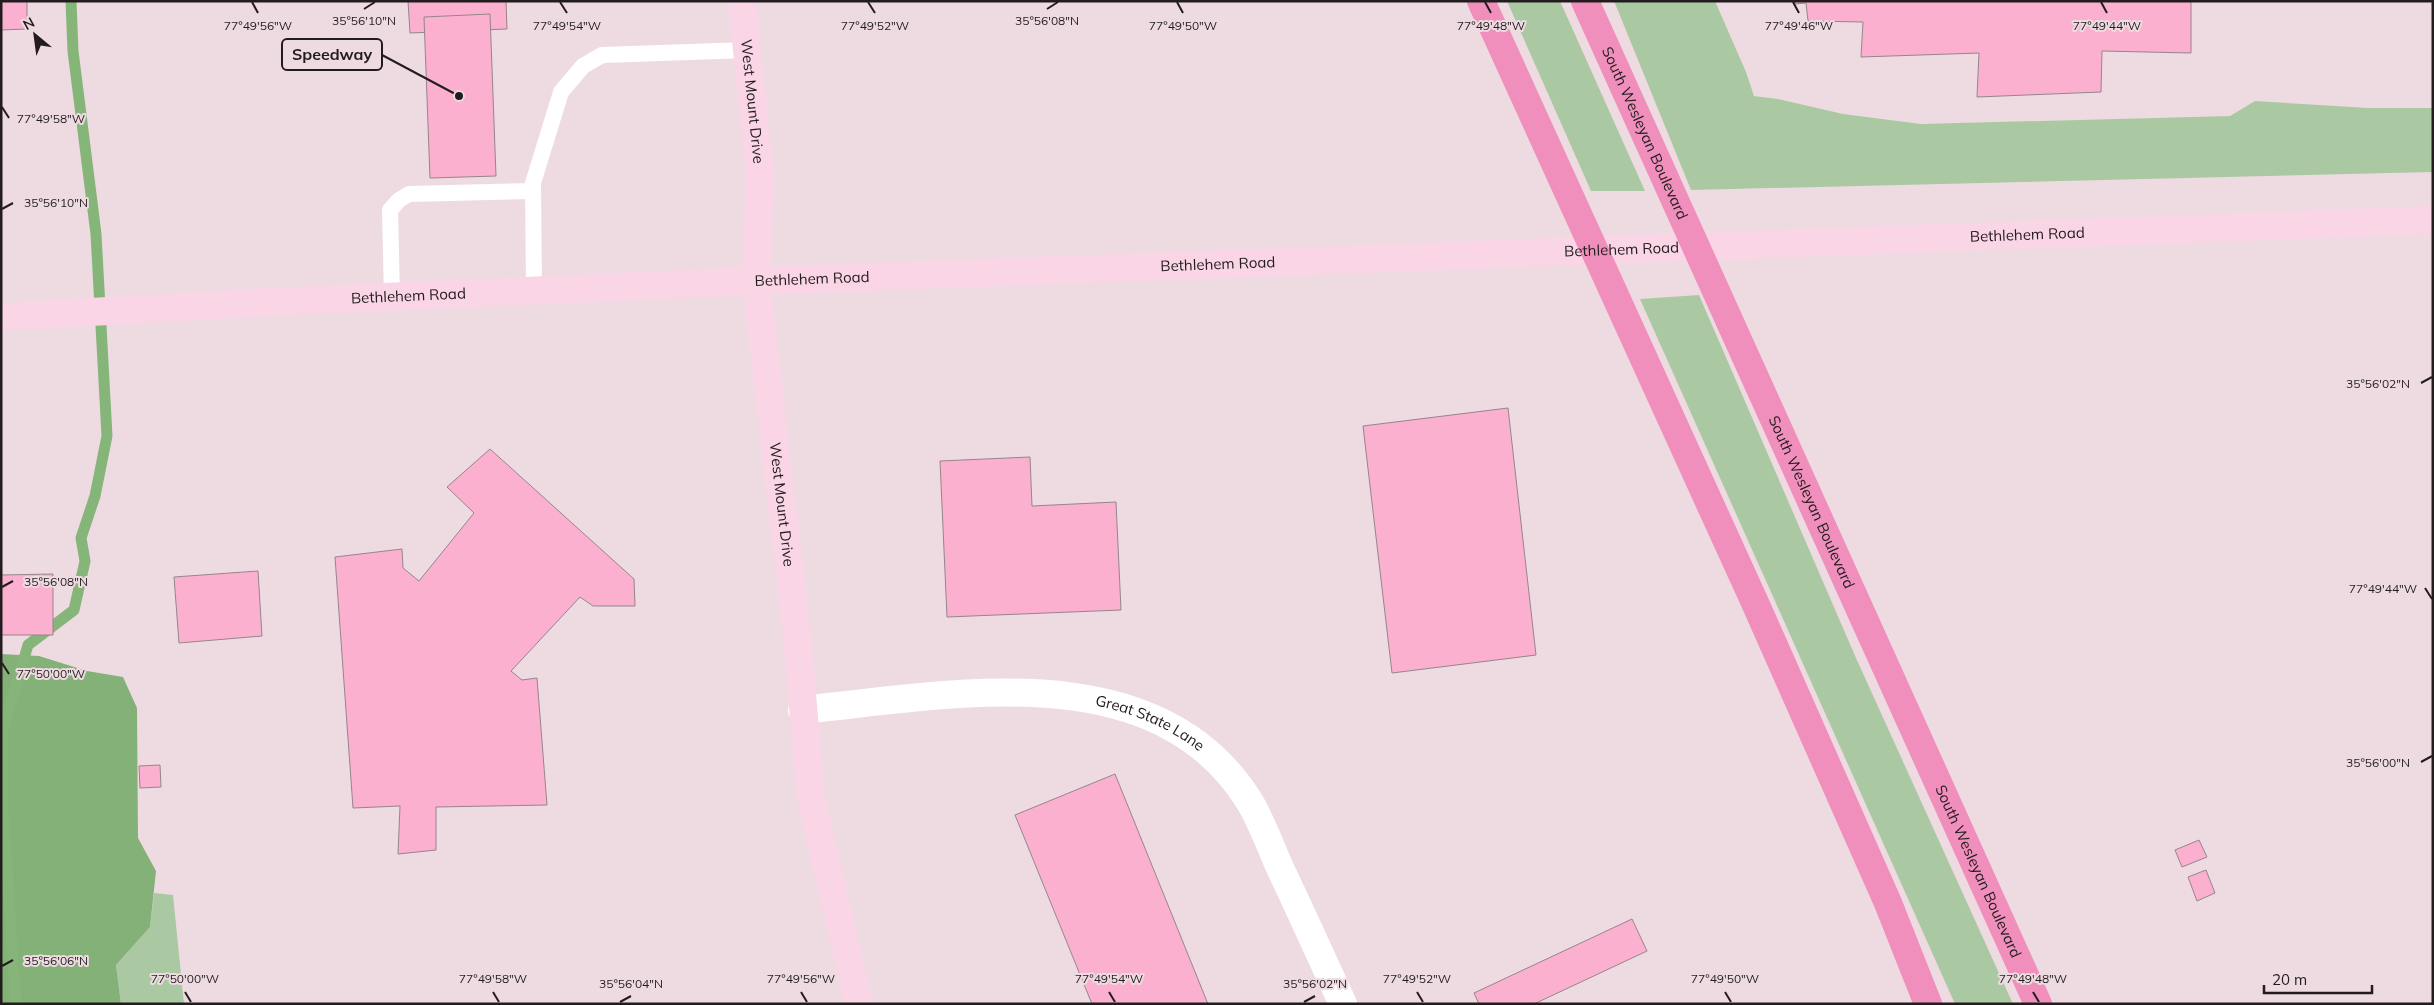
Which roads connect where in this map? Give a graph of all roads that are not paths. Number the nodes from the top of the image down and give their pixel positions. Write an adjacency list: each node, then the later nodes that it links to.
1 (742, 1): 4 (main road, West Mount Drive)
2 (1481, 1): 14 (highway)
3 (1585, 1): 15 (highway, South Wesleyan Boulevard)
4 (748, 50): 5 (lane); 7 (main road, West Mount Drive)
5 (533, 192): 8 (lane); 9 (lane)
6 (2433, 220): 7 (main road, Bethlehem Road)
7 (756, 281): 8 (main road, Bethlehem Road); 11 (main road, West Mount Drive)
8 (534, 290): 9 (main road, Bethlehem Road)
9 (392, 297): 10 (main road, Bethlehem Road)
10 (1, 317)
11 (802, 710): 12 (main road, West Mount Drive); 13 (street, Great State Lane)
12 (860, 1004)
13 (1343, 1004)
14 (1928, 1004)
15 (2038, 1004)

